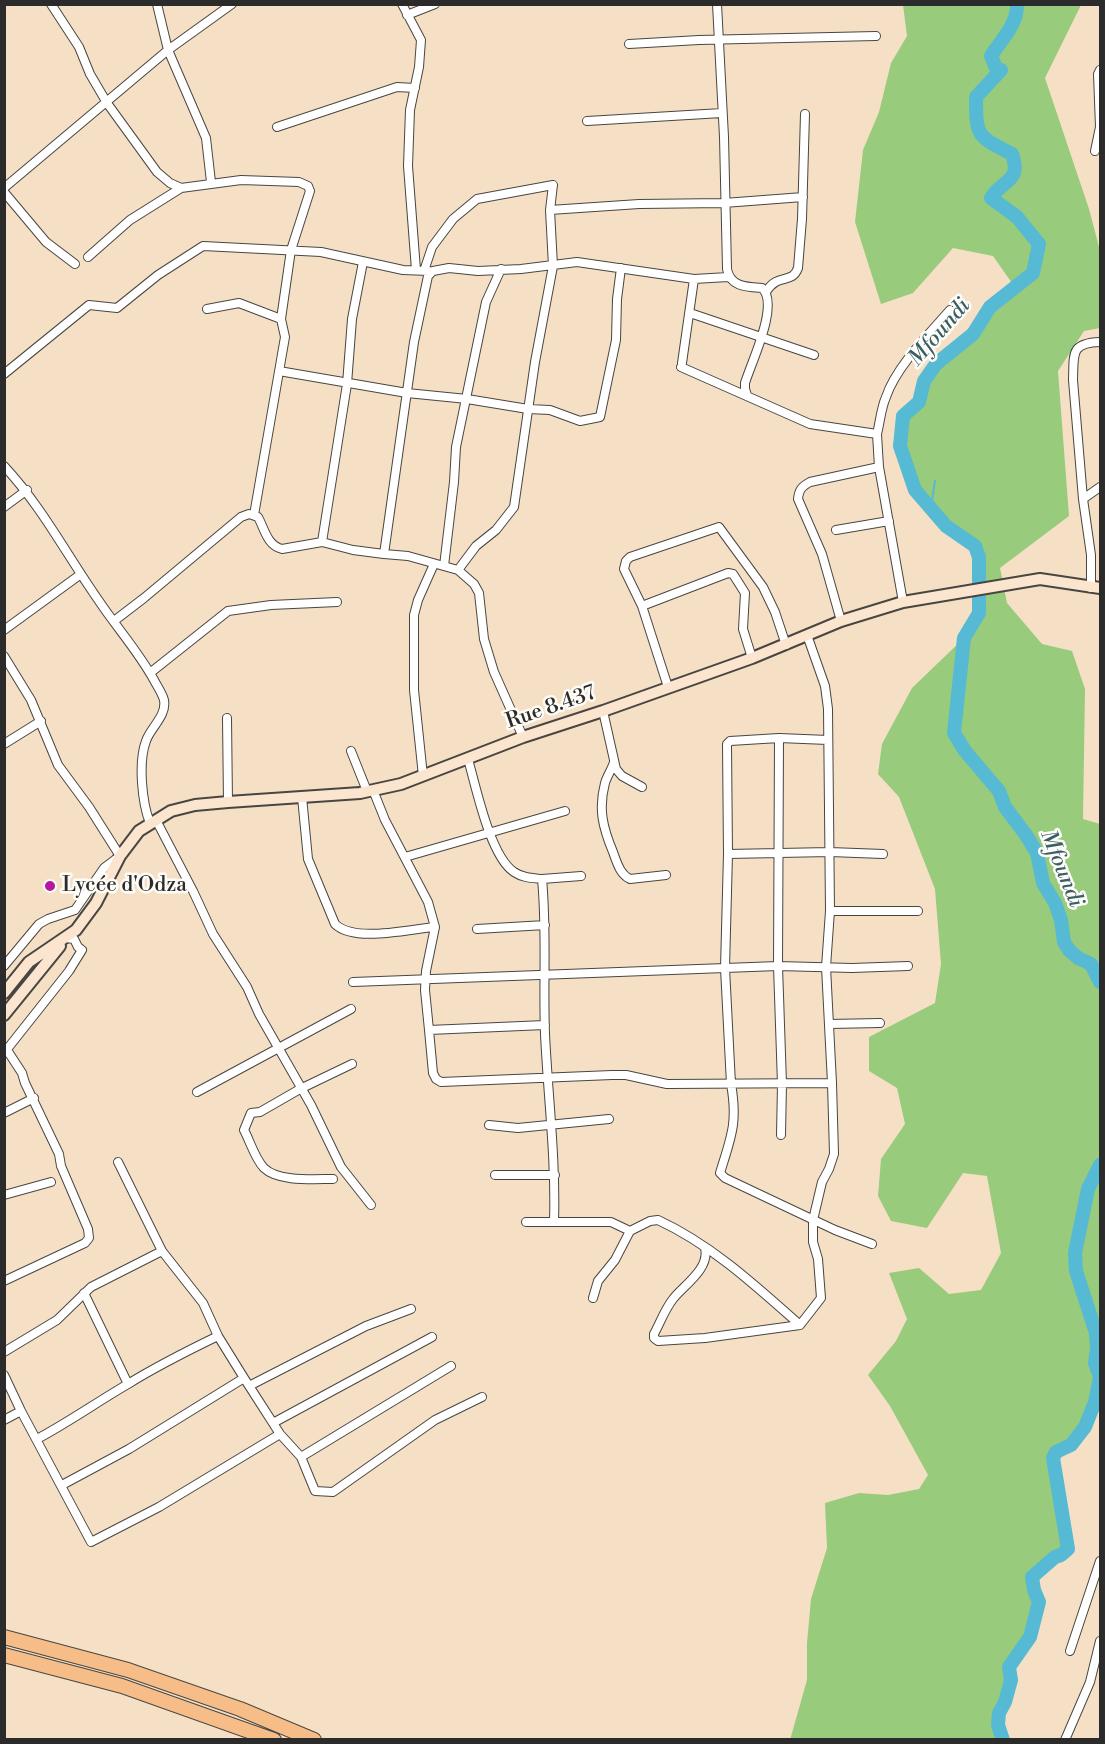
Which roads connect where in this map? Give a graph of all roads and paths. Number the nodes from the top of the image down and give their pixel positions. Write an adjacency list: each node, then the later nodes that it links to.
1 (51, 4): 14 (street)
2 (157, 4): 11 (street)
3 (232, 4): 11 (street)
4 (402, 4): 7 (street)
5 (435, 4): 7 (street)
6 (717, 4): 9 (street)
7 (407, 15): 13 (street)
8 (876, 36): 9 (street)
9 (719, 41): 10 (street); 15 (street)
10 (629, 44)
11 (168, 50): 14 (street); 20 (street)
12 (1101, 70): 19 (street)
13 (415, 88): 18 (street); 33 (street)
14 (106, 103): 21 (street); 22 (street)
15 (722, 113): 17 (street); 24 (street)
16 (805, 114): 23 (street)
17 (587, 121)
18 (277, 127)
19 (1095, 151)
20 (212, 182): 21 (street); 26 (street)
21 (181, 188): 27 (street)
22 (4, 190): 29 (street)
23 (803, 197): 24 (street); 37 (street)
24 (724, 203): 25 (street); 35 (street)
25 (550, 210): 30 (street); 33 (street)
26 (291, 250): 28 (street); 41 (street); 46 (street)
27 (88, 257)
28 (363, 262): 33 (street); 47 (street)
29 (75, 264)
30 (553, 266): 31 (street); 32 (street); 51 (street)
31 (621, 268): 36 (street); 51 (street)
32 (501, 269): 34 (street); 50 (street)
33 (420, 271): 34 (street)
34 (433, 271): 48 (street)
35 (728, 277): 36 (street); 37 (street)
36 (694, 279): 40 (street)
37 (766, 292): 42 (street)
38 (207, 309): 41 (street)
39 (950, 310): 52 (street)
40 (690, 313): 42 (street); 49 (street)
41 (280, 319): 45 (street)
42 (762, 336): 44 (street); 49 (street)
43 (1101, 342): 57 (street)
44 (814, 355)
45 (279, 371): 47 (street); 59 (street)
46 (4, 374)
47 (347, 384): 48 (street); 62 (street)
48 (407, 393): 50 (street); 63 (street)
49 (747, 395): 52 (street)
50 (467, 399): 51 (street); 65 (street)
51 (528, 409): 66 (street)
52 (877, 434): 54 (street)
53 (4, 466): 56 (street)
54 (879, 467): 60 (street); 73 (street)
55 (1101, 487): 57 (street)
56 (27, 490): 58 (street); 67 (street)
57 (1083, 499): 68 (street)
58 (4, 507)
59 (254, 515): 62 (street); 72 (street)
60 (889, 521): 61 (street); 70 (street)
61 (836, 530)
62 (322, 542): 63 (street)
63 (384, 554): 64 (street)
64 (434, 564): 65 (street); 91 (street)
65 (444, 567): 66 (street)
66 (458, 570): 84 (street)
67 (81, 574): 72 (street); 74 (street)
68 (1096, 588): 70 (main road, Rue 8.437)
69 (337, 602): 79 (street)
70 (903, 602): 73 (main road, Rue 8.437)
71 (642, 606): 76 (street); 78 (street); 80 (street)
72 (114, 621): 79 (street)
73 (841, 621): 75 (main road, Rue 8.437)
74 (4, 630)
75 (807, 635): 76 (main road, Rue 8.437); 86 (street)
76 (786, 645): 78 (main road, Rue 8.437)
77 (4, 656): 83 (street)
78 (752, 658): 80 (main road, Rue 8.437)
79 (150, 673): 97 (street)
80 (668, 687): 81 (main road, Rue 8.437)
81 (603, 711): 84 (main road, Rue 8.437); 90 (street)
82 (227, 718): 95 (street)
83 (41, 721): 87 (street); 103 (street)
84 (522, 737): 89 (main road, Rue 8.437)
85 (779, 738): 86 (street); 99 (street); 101 (street)
86 (828, 740): 100 (street)
87 (4, 744)
88 (351, 751): 93 (street)
89 (468, 759): 91 (main road, Rue 8.437); 98 (street)
90 (614, 762): 92 (street); 105 (street)
91 (423, 776): 93 (main road, Rue 8.437)
92 (642, 787)
93 (370, 791): 94 (main road, Rue 8.437); 104 (street)
94 (302, 797): 95 (main road, Rue 8.437); 111 (street)
95 (228, 802): 97 (main road, Rue 8.437)
96 (565, 811): 98 (street)
97 (153, 821): 103 (main road, Rue 8.437); 129 (street)
98 (489, 832): 104 (street); 107 (street)
99 (778, 852): 100 (street); 101 (street); 115 (street)
100 (830, 852): 102 (street); 109 (street)
101 (728, 854): 118 (street)
102 (883, 854)
103 (120, 856): 113 (main road, Rue 8.437); 114 (street)
104 (405, 857): 111 (street)
105 (666, 874)
106 (582, 876): 107 (street)
107 (542, 879): 110 (street)
108 (918, 910): 109 (street)
109 (830, 911): 117 (street)
110 (545, 925): 112 (street); 119 (street)
111 (435, 927): 120 (street)
112 (477, 929)
113 (66, 938): 122 (main road, Rue 8.437); 124 (main road, Rue 8.437); 130 (street)
114 (4, 966)
115 (778, 966): 117 (street); 118 (street); 135 (street)
116 (908, 966): 117 (street)
117 (826, 967): 126 (street)
118 (724, 968): 119 (street); 134 (street)
119 (546, 976): 120 (street); 127 (street)
120 (426, 981): 121 (street); 128 (street)
121 (353, 982)
122 (4, 993)
123 (351, 1009): 129 (street)
124 (4, 1015)
125 (880, 1023): 126 (street)
126 (829, 1024): 133 (street)
127 (545, 1025): 128 (street); 132 (street)
128 (429, 1030): 132 (street)
129 (279, 1049): 136 (street); 137 (street)
130 (6, 1051): 138 (street)
131 (352, 1064): 136 (street)
132 (547, 1077): 134 (street); 142 (street)
133 (832, 1083): 135 (street); 151 (street)
134 (731, 1084): 135 (street); 151 (street)
135 (782, 1084): 143 (street)
136 (300, 1089): 147 (street); 150 (street)
137 (197, 1092)
138 (34, 1098): 139 (street); 158 (street)
139 (4, 1113)
140 (609, 1119): 142 (street)
141 (489, 1125): 142 (street)
142 (552, 1125): 146 (street)
143 (781, 1135)
144 (118, 1162): 157 (street)
145 (495, 1174): 146 (street)
146 (555, 1175): 152 (street)
147 (333, 1179)
148 (51, 1182): 149 (street)
149 (4, 1195)
150 (371, 1205)
151 (813, 1220): 155 (street); 162 (street)
152 (554, 1221): 153 (street); 154 (street)
153 (526, 1222)
154 (630, 1231): 156 (street); 160 (street)
155 (872, 1244)
156 (705, 1248): 162 (street); 162 (street)
157 (162, 1251): 159 (street); 163 (street)
158 (4, 1281)
159 (84, 1293): 165 (street); 169 (street)
160 (593, 1298)
161 (411, 1309): 168 (street)
162 (800, 1325)
163 (218, 1336): 168 (street); 169 (street)
164 (432, 1337): 173 (street)
165 (4, 1352)
166 (452, 1366): 176 (street)
167 (4, 1375): 171 (street)
168 (247, 1382): 173 (street); 177 (street)
169 (128, 1383): 175 (street)
170 (482, 1397): 176 (street)
171 (21, 1412): 172 (street); 175 (street)
172 (4, 1420)
173 (273, 1423): 174 (street)
174 (280, 1434): 176 (street); 177 (street)
175 (37, 1439): 177 (street)
176 (301, 1457)
177 (62, 1485)
178 (1101, 1561): 181 (street)
179 (4, 1637): 184 (highway)
180 (1101, 1641): 185 (street)
181 (1070, 1651)
182 (4, 1655): 183 (highway)
183 (274, 1740)
184 (314, 1740)
185 (1065, 1740)

